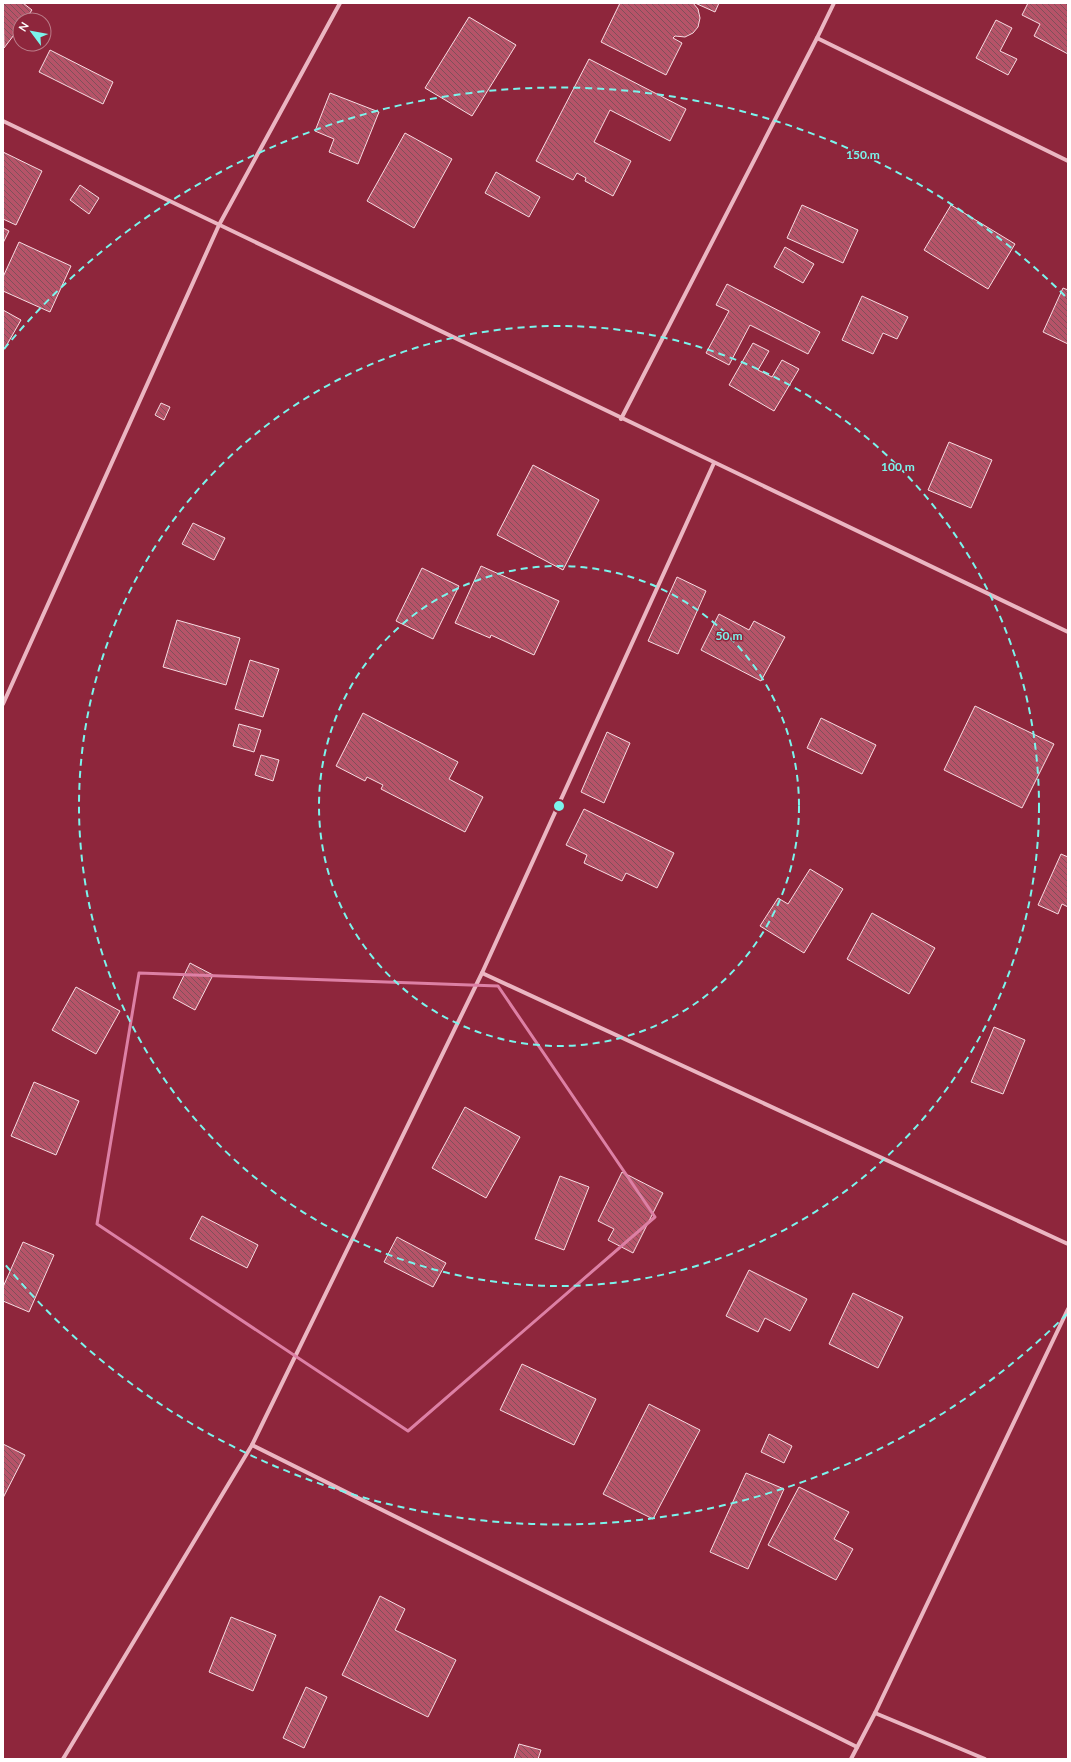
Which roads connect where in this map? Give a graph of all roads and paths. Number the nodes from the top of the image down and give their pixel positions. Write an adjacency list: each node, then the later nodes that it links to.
1 (340, 3): 6 (street)
2 (834, 3): 3 (street)
3 (817, 38): 5 (street); 7 (street)
4 (3, 121): 6 (street)
5 (1068, 161)
6 (219, 225): 7 (street); 10 (street)
7 (621, 419): 8 (street)
8 (714, 464): 9 (street); 11 (street)
9 (1068, 632)
10 (3, 704)
11 (482, 973): 12 (street); 14 (street)
12 (1068, 1244)
13 (1068, 1309): 15 (street)
14 (252, 1445): 16 (street); 17 (street)
15 (875, 1713): 16 (street); 19 (street)
16 (858, 1747): 18 (street)
17 (63, 1759)
18 (851, 1759)
19 (985, 1759)

